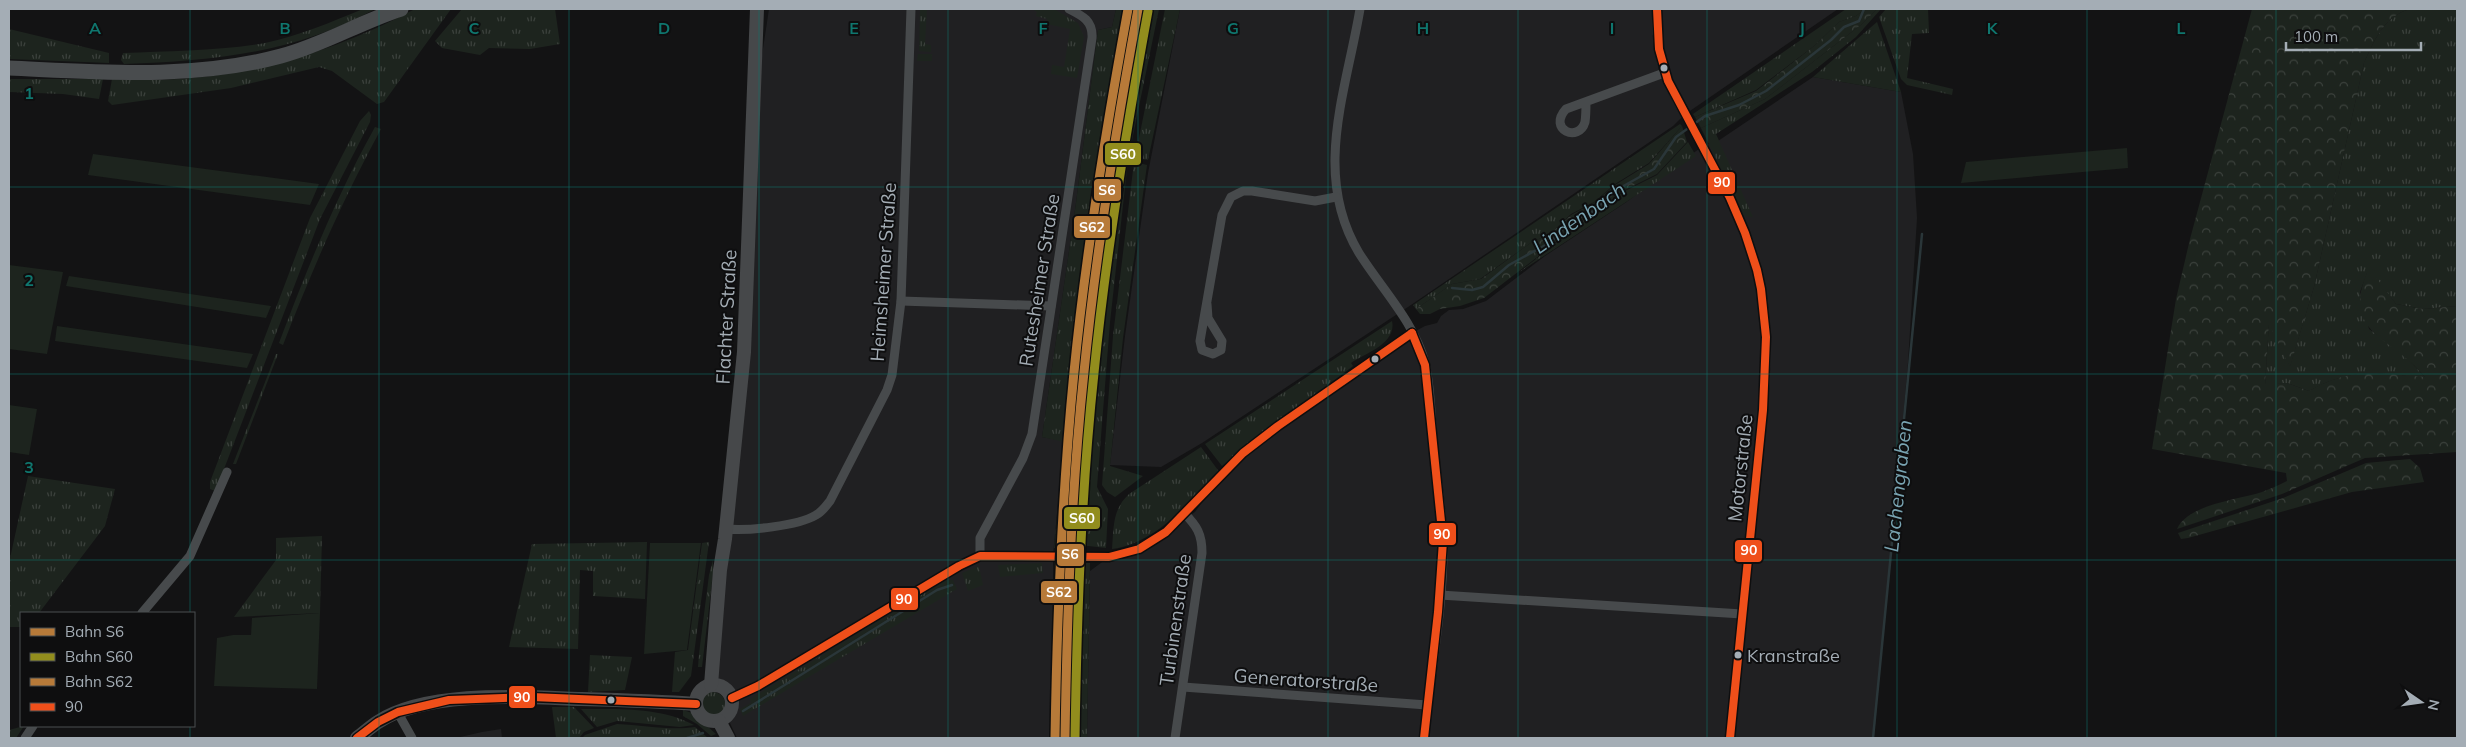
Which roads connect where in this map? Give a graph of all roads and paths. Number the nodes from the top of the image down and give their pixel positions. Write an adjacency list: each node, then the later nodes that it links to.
1 (757, 9): 17 (main road, Flachter Straße)
2 (911, 9): 11 (street, Heimsheimer Straße)
3 (1069, 9): 13 (street, Rutesheimer Straße)
4 (1360, 9): 10 (street)
5 (1657, 9): 8 (street, Motorstraße)
6 (395, 10): 7 (main road)
7 (9, 68)
8 (1664, 73): 9 (street); 21 (street, Motorstraße)
9 (1586, 102)
10 (1336, 197): 12 (street); 14 (street)
11 (901, 301): 13 (street); 17 (street, Heimsheimer Straße)
12 (1207, 304): 12 (street)
13 (1051, 306): 18 (street, Rutesheimer Straße)
14 (1412, 332): 16 (street); 19 (street)
15 (227, 472): 20 (street)
16 (1184, 513): 18 (street); 23 (street, Turbinenstraße)
17 (726, 529): 22 (main road, Flachter Straße)
18 (980, 556): 24 (street)
19 (1440, 595): 21 (street); 26 (street)
20 (143, 612)
21 (1742, 614): 36 (street, Motorstraße)
22 (711, 685): 24 (main road); 25 (main road)
23 (1183, 687): 26 (street, Generatorstraße); 34 (street, Turbinenstraße)
24 (732, 698): 28 (main road)
25 (696, 704): 27 (main road); 28 (main road)
26 (1427, 705): 35 (street)
27 (398, 713): 31 (main road); 32 (street)
28 (719, 721): 33 (main road)
29 (33, 727): 30 (street)
30 (25, 738)
31 (357, 738)
32 (412, 738)
33 (728, 738)
34 (1175, 738)
35 (1424, 738)
36 (1730, 738)

